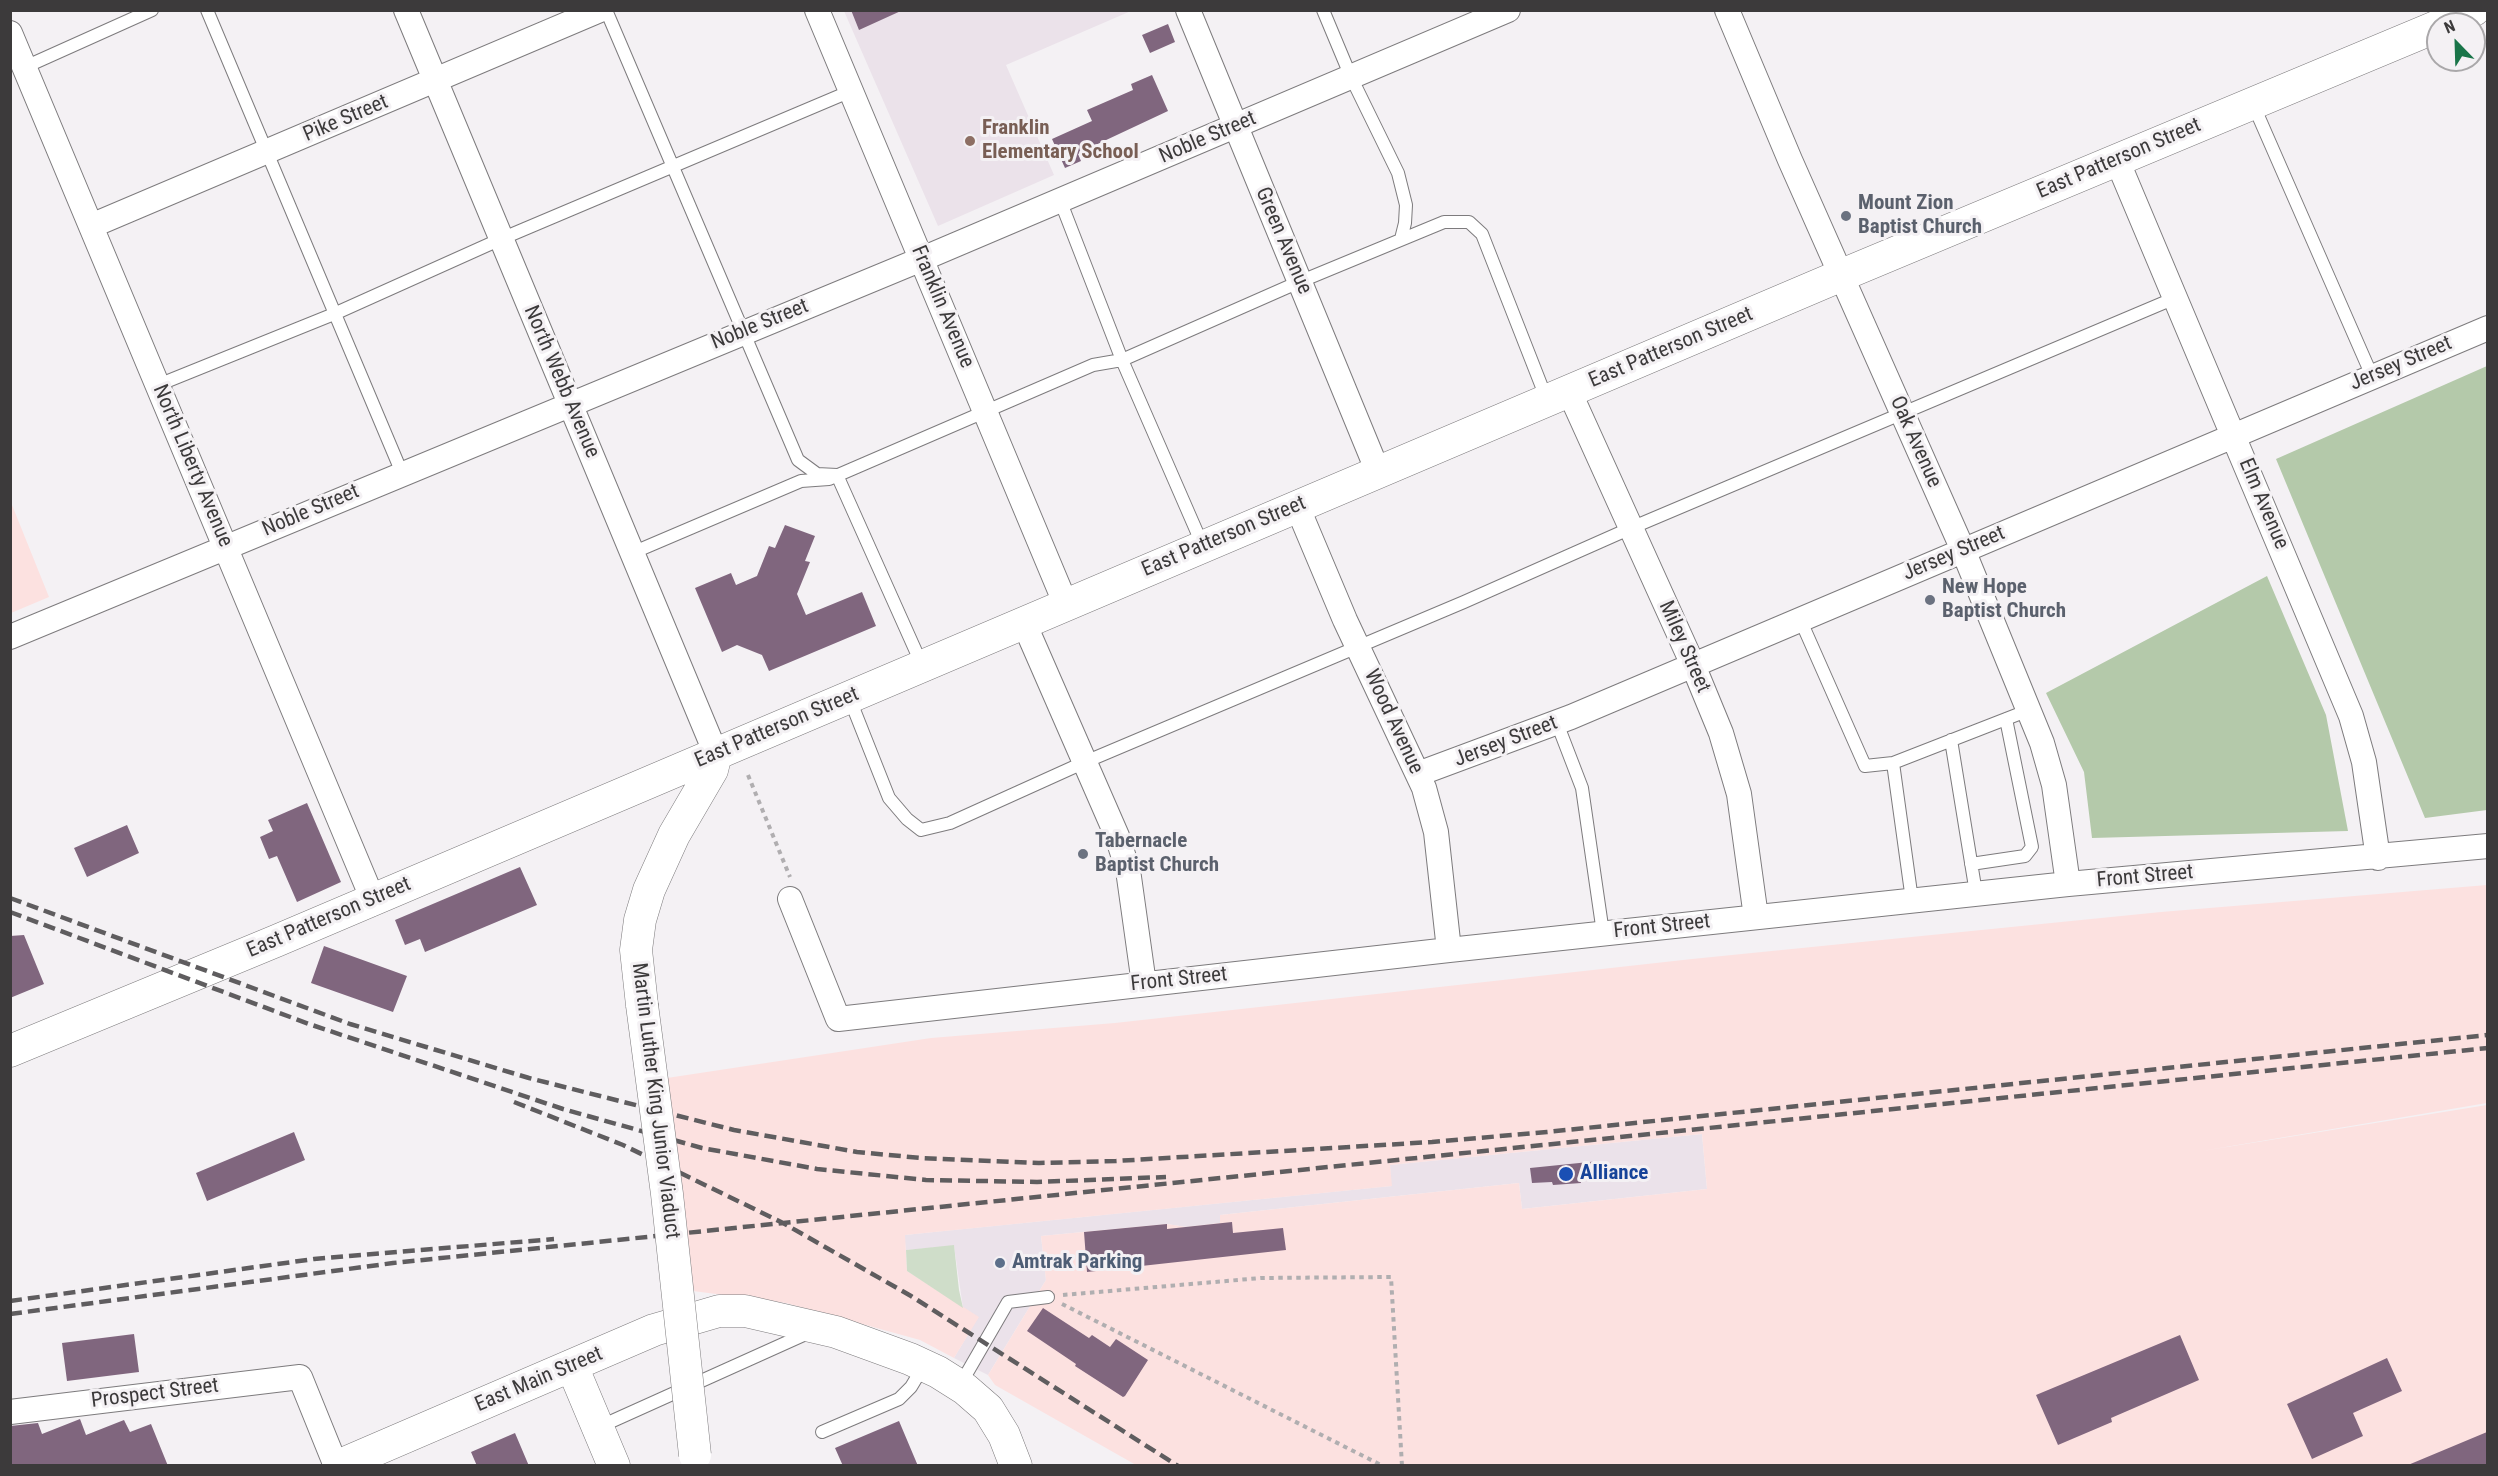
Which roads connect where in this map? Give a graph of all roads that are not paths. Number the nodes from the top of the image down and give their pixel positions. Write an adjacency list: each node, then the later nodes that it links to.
1 (152, 10): 13 (lane)
2 (207, 10): 19 (lane)
3 (406, 10): 15 (street, North Webb Avenue)
4 (600, 10): 15 (street, Pike Street)
5 (606, 10): 21 (lane)
6 (817, 10): 16 (street, Franklin Avenue)
7 (1188, 10): 18 (street, Green Avenue)
8 (1323, 10): 14 (lane)
9 (1508, 10): 14 (street, Noble Street)
10 (1727, 10): 27 (street, Oak Avenue)
11 (2426, 31): 17 (street, East Patterson Street)
12 (10, 33): 13 (street, North Liberty Avenue)
13 (25, 67): 23 (street, North Liberty Avenue)
14 (1351, 77): 18 (street, Noble Street); 25 (lane)
15 (436, 81): 19 (street, Pike Street); 24 (street, North Webb Avenue)
16 (851, 91): 21 (lane); 26 (street, Franklin Avenue)
17 (2252, 103): 20 (street, East Patterson Street); 34 (lane)
18 (1235, 126): 22 (street, Noble Street); 28 (street, Green Avenue)
19 (266, 153): 23 (street, Pike Street); 30 (lane)
20 (2117, 160): 27 (street, East Patterson Street); 29 (street, Elm Avenue)
21 (672, 167): 24 (lane); 32 (lane)
22 (1060, 200): 26 (street, Noble Street); 33 (lane)
23 (91, 226): 35 (street, North Liberty Avenue)
24 (501, 239): 30 (lane); 37 (street, North Webb Avenue)
25 (1401, 239): 28 (lane); 36 (lane)
26 (922, 259): 32 (street, Noble Street); 38 (street, Franklin Avenue)
27 (1842, 275): 36 (street, East Patterson Street); 39 (street, Oak Avenue)
28 (1299, 282): 33 (lane); 41 (street, Green Avenue)
29 (2175, 298): 39 (lane); 40 (street, Elm Avenue)
30 (334, 314): 35 (lane); 42 (lane)
31 (2487, 328): 34 (street, Jersey Street)
32 (744, 332): 37 (street, Noble Street); 43 (lane)
33 (1122, 360): 38 (lane); 46 (lane)
34 (2372, 376): 40 (street, Jersey Street)
35 (158, 385): 47 (street, North Liberty Avenue)
36 (1558, 396): 41 (street, East Patterson Street); 45 (street, Miley Street)
37 (570, 403): 42 (street, Noble Street); 49 (street, North Webb Avenue)
38 (986, 413): 43 (lane); 50 (street, Franklin Avenue)
39 (1903, 414): 45 (lane); 48 (street, Oak Avenue)
40 (2233, 434): 48 (street, Jersey Street); 67 (street, Elm Avenue)
41 (1378, 472): 44 (street, East Patterson Street)
42 (402, 473): 47 (street, Noble Street)
43 (837, 475): 49 (lane); 56 (lane)
44 (1297, 506): 46 (street, East Patterson Street); 54 (street, Wood Avenue)
45 (1631, 528): 54 (lane); 55 (street, Miley Street)
46 (1203, 546): 50 (street, East Patterson Street)
47 (226, 547): 53 (street, Noble Street); 72 (street, North Liberty Avenue)
48 (1963, 550): 51 (street, Jersey Street); 58 (street, Oak Avenue)
49 (632, 553): 62 (street, North Webb Avenue)
50 (1066, 605): 52 (street, East Patterson Street)
51 (1800, 619): 55 (street, Jersey Street); 64 (lane)
52 (1024, 623): 56 (street, East Patterson Street); 63 (street)
53 (10, 637)
54 (1358, 647): 63 (lane); 65 (street, Wood Avenue)
55 (1693, 665): 60 (street, Jersey Street); 74 (street, Miley Street)
56 (922, 666): 57 (street, East Patterson Street)
57 (849, 697): 62 (street, East Patterson Street); 63 (lane)
58 (2029, 710): 59 (lane); 69 (street, Oak Avenue)
59 (2006, 719): 61 (lane); 68 (lane)
60 (1557, 723): 65 (street, Jersey Street); 75 (lane)
61 (1951, 740): 64 (lane); 68 (lane)
62 (716, 754): 72 (street, East Patterson Street); 87 (street, Martin Luther King Junior Viaduct, bridge)
63 (1085, 762): 77 (street)
64 (1893, 763): 73 (lane)
65 (1418, 774): 76 (street, Wood Avenue)
66 (2487, 846): 67 (street, Front Street)
67 (2378, 858): 69 (street, Front Street)
68 (1971, 864): 70 (lane)
69 (2068, 884): 70 (street, Front Street)
70 (1976, 893): 73 (street, Front Street)
71 (790, 899): 77 (street, Front Street)
72 (373, 900): 78 (street, East Patterson Street)
73 (1912, 900): 74 (street, Front Street)
74 (1756, 917): 75 (street, Front Street)
75 (1603, 933): 76 (street, Front Street)
76 (1449, 950): 77 (street, Front Street)
77 (1144, 984)
78 (10, 1051)
79 (1048, 1297): 83 (lane)
80 (820, 1328): 81 (street, East Main Street); 82 (street, East Main Street); 85 (lane)
81 (572, 1366): 85 (street); 88 (street, East Main Street)
82 (924, 1366): 83 (street, East Main Street); 86 (lane)
83 (959, 1386): 90 (street, East Main Street)
84 (10, 1412): 88 (street, Prospect Street)
85 (598, 1428): 89 (street)
86 (822, 1432)
87 (695, 1460)
88 (337, 1466)
89 (614, 1466)
90 (1016, 1466)

